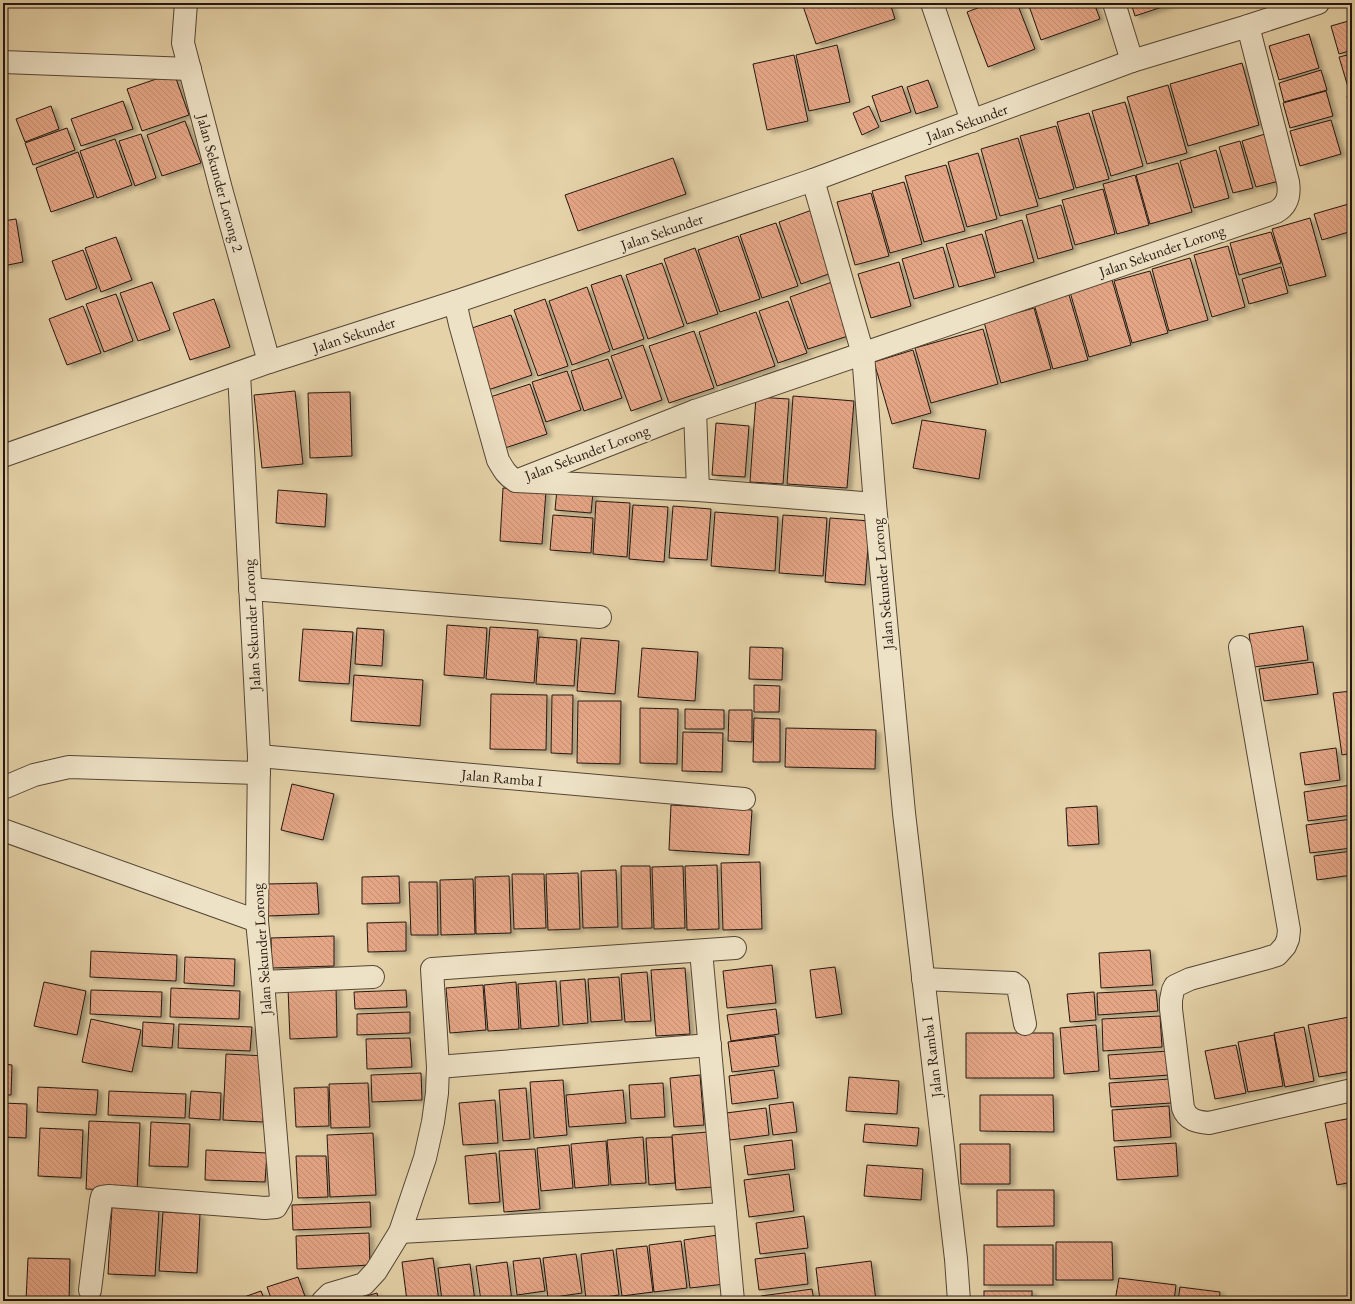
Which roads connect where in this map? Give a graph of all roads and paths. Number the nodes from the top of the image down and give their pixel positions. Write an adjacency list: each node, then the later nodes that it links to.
1 (186, 3): 8 (street, Jalan Sekunder Lorong 2)
2 (932, 3): 9 (street)
3 (1114, 3): 6 (street)
4 (1318, 3): 5 (street, Jalan Sekunder)
5 (1248, 26): 6 (street, Jalan Sekunder); 12 (street, Jalan Sekunder Lorong)
6 (1132, 61): 9 (street, Jalan Sekunder)
7 (3, 62): 8 (street)
8 (190, 69): 13 (street, Jalan Sekunder Lorong 2)
9 (972, 121): 10 (street, Jalan Sekunder)
10 (813, 180): 11 (street, Jalan Sekunder); 12 (street, Jalan Sekunder Lorong)
11 (455, 302): 13 (street, Jalan Sekunder); 17 (street)
12 (863, 354): 15 (street, Jalan Sekunder Lorong); 19 (street, Jalan Sekunder Lorong)
13 (269, 362): 14 (street, Jalan Sekunder)
14 (239, 373): 16 (street, Jalan Sekunder); 20 (street, Jalan Sekunder Lorong)
15 (696, 411): 17 (street, Jalan Sekunder Lorong); 18 (street)
16 (3, 456)
17 (516, 481): 18 (street)
18 (698, 490): 19 (street)
19 (875, 504): 26 (street, Jalan Sekunder Lorong)
20 (250, 589): 21 (street); 23 (street, Jalan Sekunder Lorong)
21 (600, 617)
22 (1240, 647): 37 (street)
23 (259, 764): 24 (street, Jalan Ramba I); 25 (street, Jalan Ramba I); 28 (street, Jalan Sekunder Lorong)
24 (3, 788)
25 (744, 799)
26 (904, 813): 32 (street, Jalan Ramba I)
27 (3, 830): 28 (street)
28 (257, 921): 33 (street, Jalan Sekunder Lorong)
29 (735, 948): 30 (street)
30 (701, 951): 35 (street); 36 (street)
31 (373, 977): 33 (street)
32 (923, 979): 34 (street); 43 (street, Jalan Ramba I)
33 (264, 982): 40 (street, Jalan Sekunder Lorong)
34 (1025, 1024)
35 (710, 1044): 36 (street); 38 (street)
36 (438, 1067): 39 (street)
37 (1352, 1090)
38 (725, 1214): 39 (street); 42 (street)
39 (400, 1232): 41 (street)
40 (90, 1290)
41 (323, 1301)
42 (733, 1301)
43 (959, 1301)

